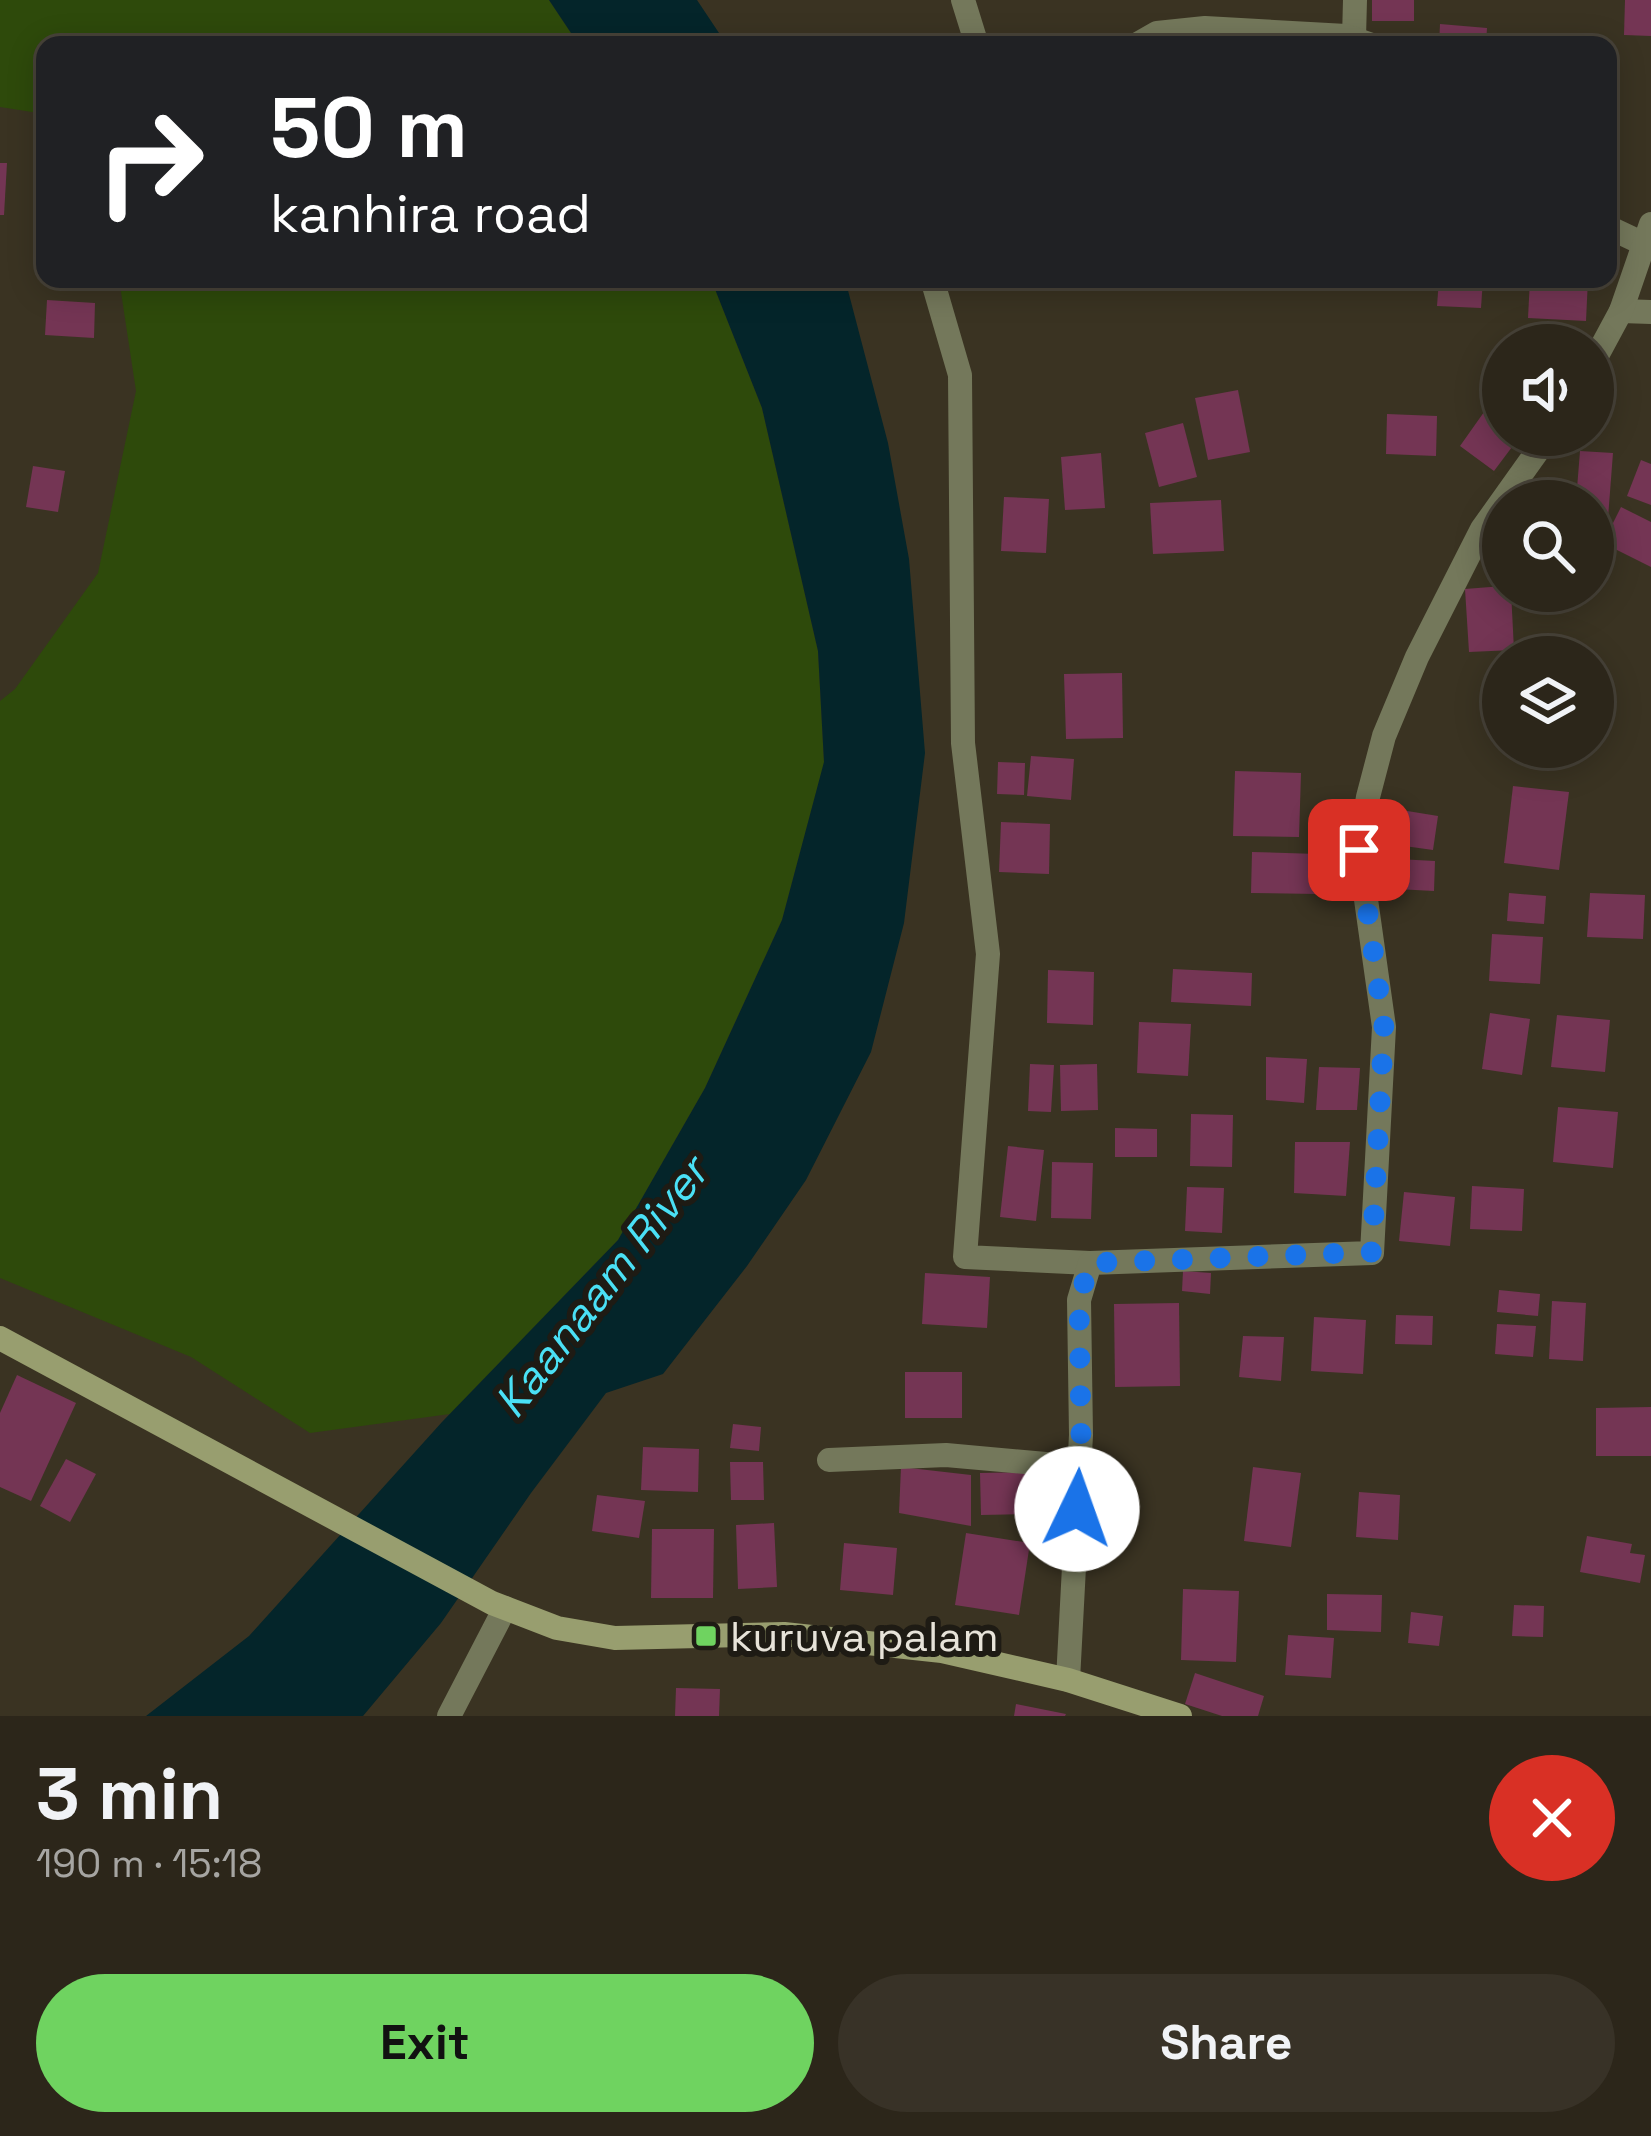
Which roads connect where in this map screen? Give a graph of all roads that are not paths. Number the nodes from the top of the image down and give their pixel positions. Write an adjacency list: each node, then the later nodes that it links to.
1 (963, 0): 3 (street)
2 (1355, 0): 6 (street)
3 (974, 36)
4 (1152, 36): 5 (street)
5 (1295, 36)
6 (1362, 36)
7 (1617, 229): 8 (street)
8 (1648, 234): 10 (street)
9 (935, 288): 14 (street)
10 (1621, 311): 11 (street); 12 (street)
11 (1651, 312)
12 (1614, 324)
13 (1535, 456): 14 (street)
14 (1090, 1263): 17 (street)
15 (0, 1338): 18 (main road)
16 (829, 1460): 17 (street)
17 (1079, 1466): 19 (street)
18 (499, 1605): 19 (main road); 20 (street)
19 (1068, 1680): 21 (main road)
20 (449, 1716)
21 (1180, 1716)

